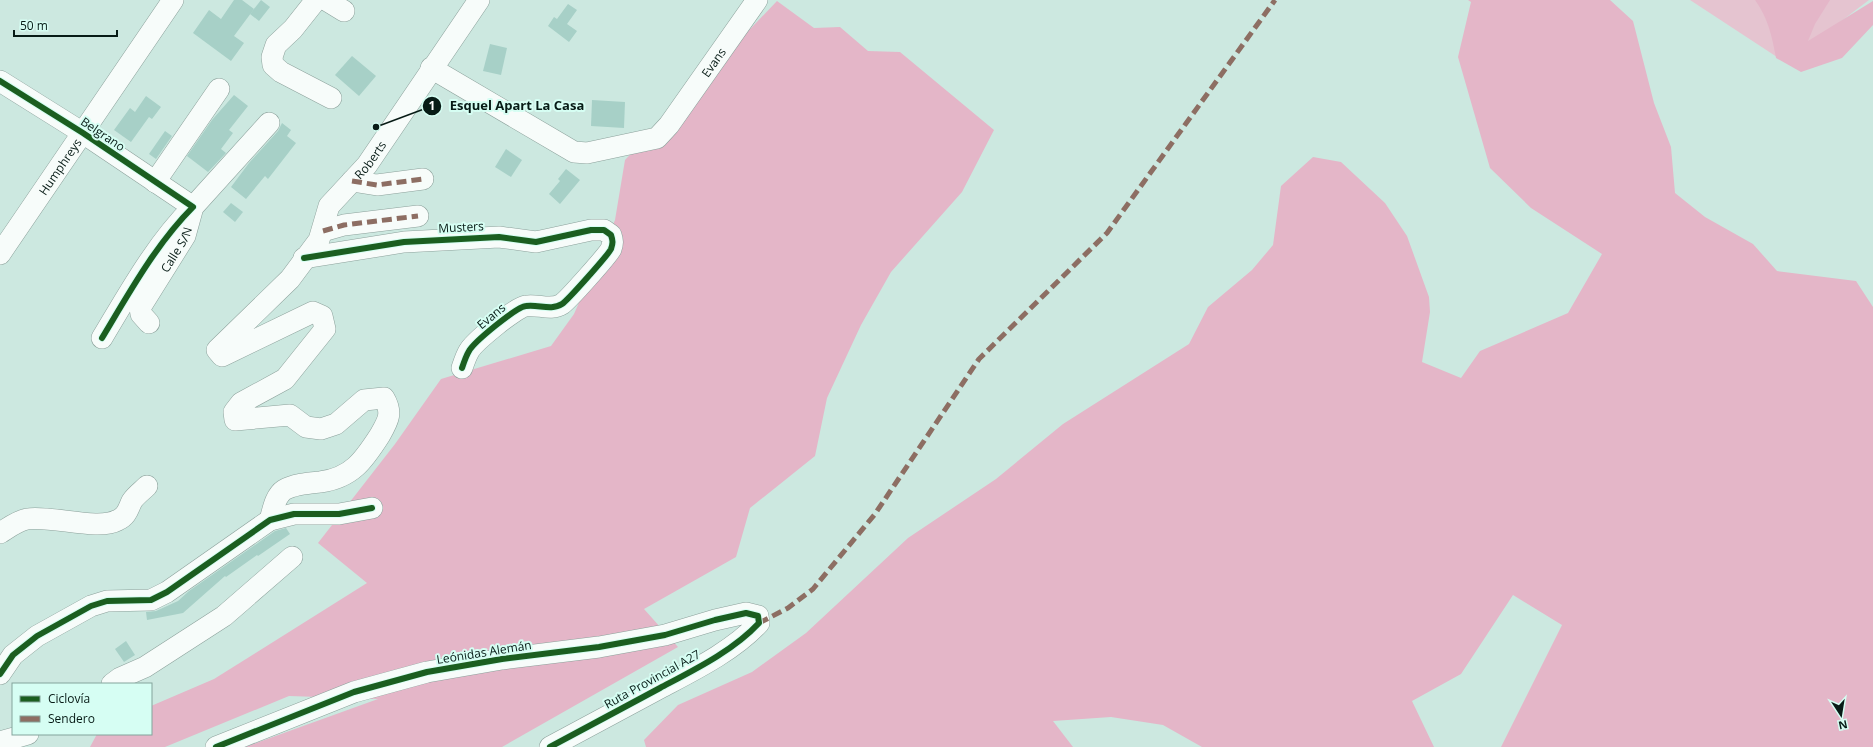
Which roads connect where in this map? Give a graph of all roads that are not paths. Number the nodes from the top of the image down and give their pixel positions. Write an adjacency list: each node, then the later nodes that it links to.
1 (173, 0): 12 (street, Humphreys)
2 (316, 0): 10 (street)
3 (326, 0): 6 (street)
4 (479, 0): 7 (street, Roberts)
5 (757, 0): 7 (street, Evans)
6 (344, 11)
7 (431, 68): 14 (street, Roberts)
8 (0, 81): 12 (street, Belgrano)
9 (219, 89): 15 (street)
10 (332, 98)
11 (269, 124): 16 (street, Calle S/N)
12 (83, 133): 15 (street, Belgrano); 20 (street, Humphreys)
13 (423, 179): 14 (street)
14 (352, 181): 18 (street, Roberts)
15 (155, 182): 16 (street, Belgrano)
16 (193, 207): 22 (street, Calle S/N); 23 (street)
17 (418, 216): 18 (street)
18 (323, 231): 21 (street, Roberts)
19 (614, 241): 21 (street, Musters); 24 (street, Evans)
20 (0, 254)
21 (304, 258): 27 (street, Roberts)
22 (149, 323)
23 (102, 338)
24 (462, 368)
25 (147, 486): 28 (street)
26 (372, 508): 27 (street)
27 (270, 520): 31 (street)
28 (0, 533)
29 (292, 558): 32 (street)
30 (759, 622): 35 (street, Leónidas Alemán); 36 (street, Ruta Provincial A27)
31 (0, 674)
32 (113, 683)
33 (24, 735): 34 (street)
34 (0, 742)
35 (216, 747)
36 (550, 747)

